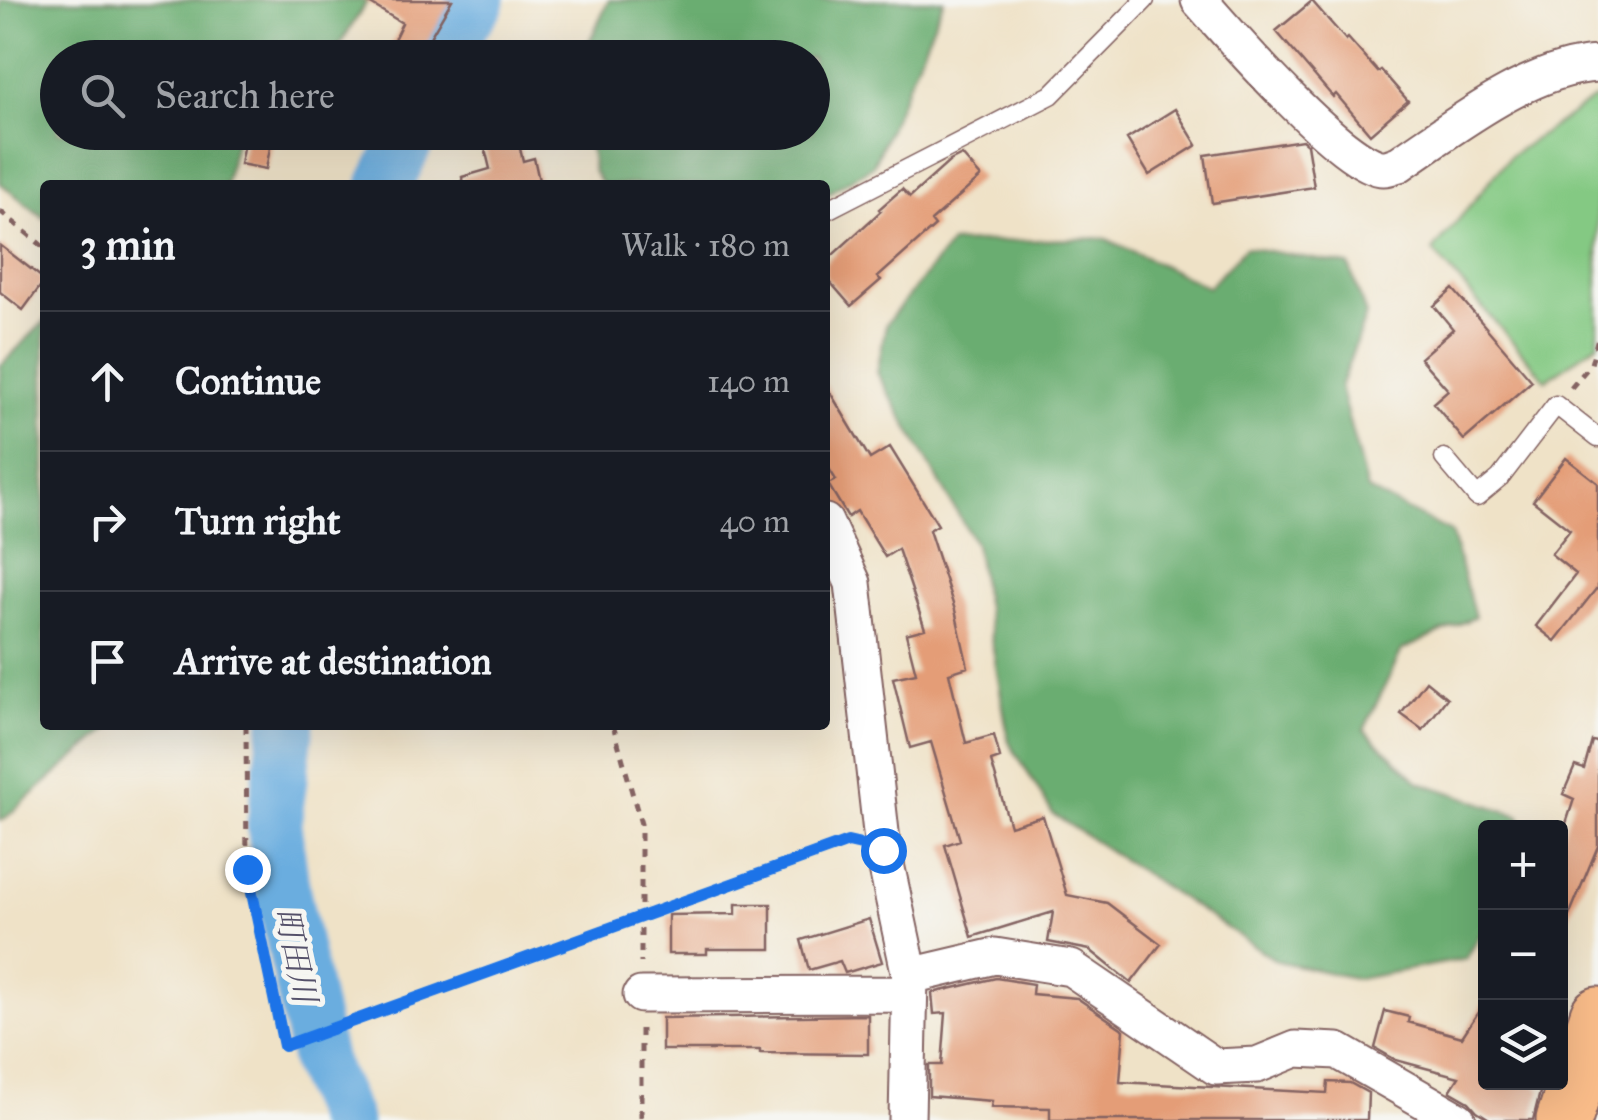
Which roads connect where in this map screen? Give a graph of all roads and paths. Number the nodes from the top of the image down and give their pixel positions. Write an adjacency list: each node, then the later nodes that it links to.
1 (1145, 0): 4 (lane)
2 (1199, 0): 3 (street)
3 (1598, 64)
4 (830, 208)
5 (0, 210): 6 (path)
6 (40, 244)
7 (1598, 336): 8 (path)
8 (1556, 406): 9 (lane); 10 (lane)
9 (1598, 438)
10 (1444, 458)
11 (830, 533): 14 (street)
12 (246, 730): 15 (path)
13 (614, 730): 15 (path)
14 (883, 850): 15 (path); 16 (street)
15 (641, 917): 17 (path)
16 (910, 985): 17 (street); 20 (street); 21 (street)
17 (641, 995): 19 (path)
18 (1598, 1015): 22 (main road)
19 (641, 1120)
20 (907, 1120)
21 (1458, 1120)
22 (1564, 1120)

